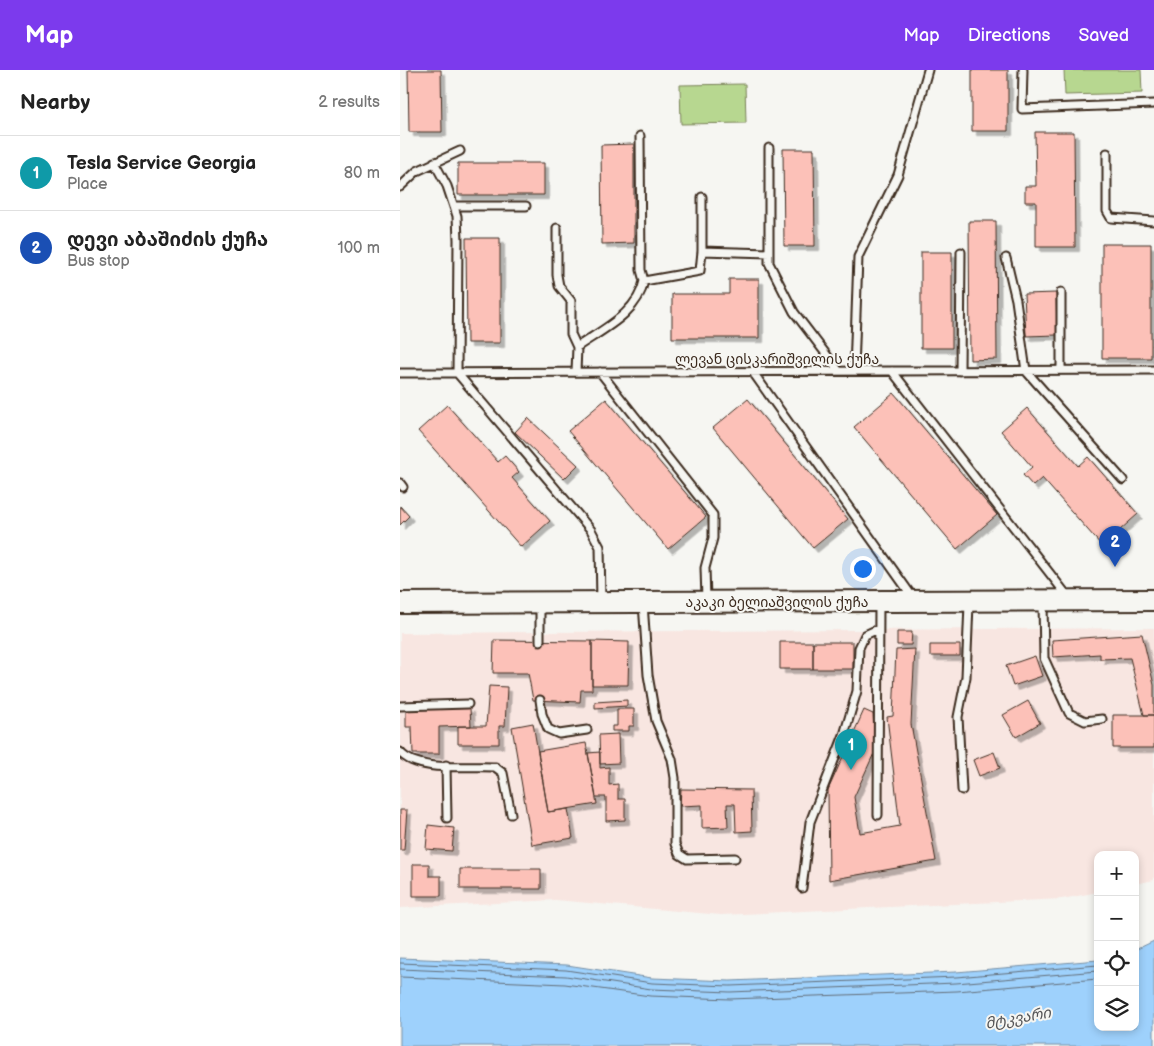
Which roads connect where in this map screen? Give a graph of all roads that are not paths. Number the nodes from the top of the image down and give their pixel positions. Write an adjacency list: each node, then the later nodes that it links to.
1 (928, 70): 27 (lane)
2 (1023, 70): 3 (lane)
3 (1154, 104)
4 (640, 136): 19 (lane)
5 (769, 148): 17 (lane)
6 (460, 151): 8 (lane)
7 (1107, 153): 13 (lane)
8 (434, 162): 9 (lane); 11 (lane)
9 (400, 186)
10 (702, 196): 15 (lane)
11 (455, 206): 12 (lane); 33 (lane)
12 (526, 206)
13 (1154, 221)
14 (557, 228): 21 (lane)
15 (702, 251): 17 (lane); 19 (lane)
16 (961, 252): 29 (lane)
17 (768, 253): 26 (lane)
18 (1006, 258): 22 (lane)
19 (644, 280): 21 (lane)
20 (1061, 292): 23 (lane)
21 (577, 347): 30 (lane)
22 (1026, 370): 23 (lane, ლევან ცისკარიშვილის ქუჩა); 29 (lane, ლევან ცისკარიშვილის ქუჩა); 34 (lane)
23 (1061, 370): 24 (lane, ლევან ცისკარიშვილის ქუჩა)
24 (1154, 370)
25 (752, 371): 26 (lane, ლევან ცისკარიშვილის ქუჩა); 31 (lane, ლევან ცისკარიშვილის ქუჩა); 39 (lane)
26 (839, 371): 27 (lane, ლევან ცისკარიშვილის ქუჩა)
27 (854, 371): 28 (lane, ლევან ცისკარიშვილის ქუჩა)
28 (892, 371): 29 (lane, ლევან ცისკარიშვილის ქუჩა); 36 (lane)
29 (960, 371)
30 (576, 372): 31 (lane, ლევან ცისკარიშვილის ქუჩა); 33 (lane, ლევან ცისკარიშვილის ქუჩა)
31 (600, 372): 43 (lane)
32 (400, 373): 33 (lane, ლევან ცისკარიშვილის ქუჩა)
33 (457, 373): 41 (lane)
34 (1123, 480)
35 (1043, 600): 36 (main road, აკაკი ბელიაშვილის ქუჩა); 40 (main road, აკაკი ბელიაშვილის ქუჩა); 51 (lane)
36 (1071, 600): 37 (main road, აკაკი ბელიაშვილის ქუჩა)
37 (1154, 600)
38 (879, 601): 39 (main road, აკაკი ბელიაშვილის ქუჩა); 43 (main road, აკაკი ბელიაშვილის ქუჩა); 46 (lane)
39 (916, 601): 40 (main road, აკაკი ბელიაშვილის ქუჩა)
40 (969, 601): 55 (lane)
41 (601, 602): 42 (main road, აკაკი ბელიაშვილის ქუჩა); 45 (main road, აკაკი ბელიაშვილის ქუჩა)
42 (643, 602): 43 (main road, აკაკი ბელიაშვილის ქუჩა); 59 (lane)
43 (706, 602)
44 (400, 603): 45 (main road, აკაკი ბელიაშვილის ქუჩა)
45 (540, 603): 47 (lane)
46 (878, 629): 57 (lane); 60 (lane)
47 (540, 641)
48 (540, 700): 52 (lane)
49 (468, 704): 50 (lane)
50 (400, 706)
51 (1102, 719)
52 (587, 730)
53 (400, 752): 54 (lane)
54 (446, 765): 56 (lane); 58 (lane)
55 (962, 790)
56 (511, 814)
57 (878, 815)
58 (447, 818)
59 (735, 858)
60 (802, 888)

